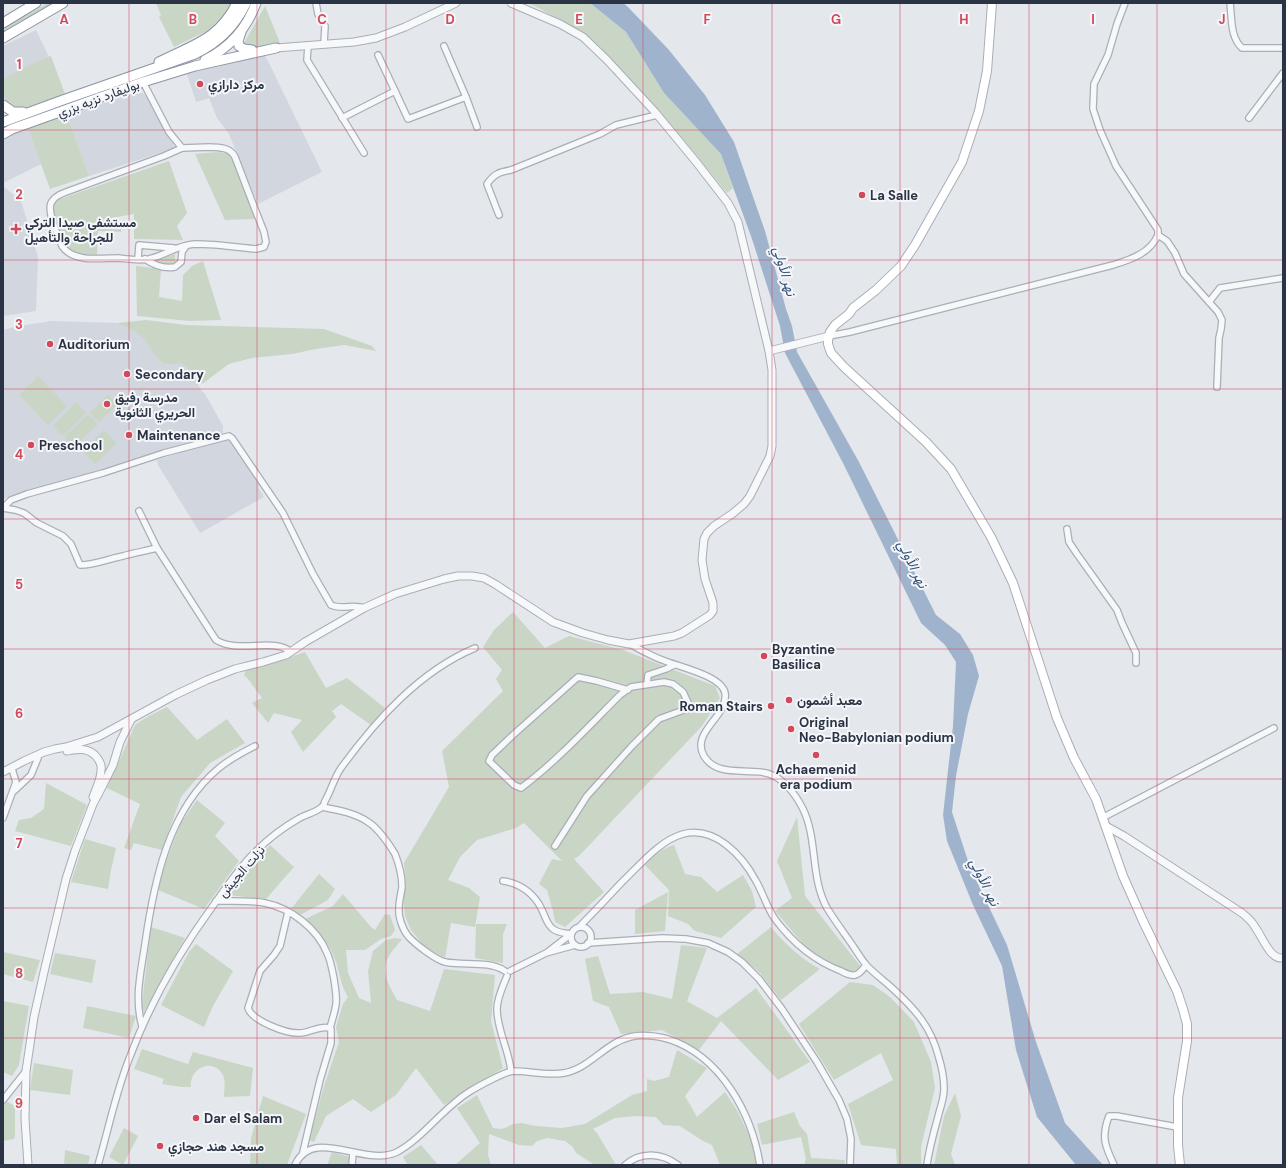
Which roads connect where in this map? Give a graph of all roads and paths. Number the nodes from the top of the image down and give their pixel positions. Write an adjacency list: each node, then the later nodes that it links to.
1 (36, 3): 12 (highway)
2 (63, 3): 14 (highway)
3 (237, 3): 23 (highway)
4 (246, 3): 23 (highway, بوليفارد نزيه بزري)
5 (256, 3): 13 (highway)
6 (316, 3): 15 (street)
7 (456, 3): 15 (street)
8 (511, 3): 29 (street)
9 (992, 3): 45 (main road)
10 (1125, 3): 38 (street)
11 (1230, 3): 19 (street)
12 (3, 23)
13 (243, 29): 18 (highway); 21 (highway)
14 (4, 37)
15 (324, 43): 16 (street)
16 (308, 46): 18 (street); 30 (street)
17 (444, 46): 26 (street)
18 (276, 48): 21 (highway)
19 (1283, 48)
20 (378, 55): 25 (street)
21 (195, 66): 24 (highway, بوليفارد نزيه بزري)
22 (1283, 73): 31 (street)
23 (135, 75): 28 (highway, بوليفارد نزيه بزري)
24 (143, 82): 34 (highway, بوليفارد نزيه بزري); 35 (street)
25 (395, 91): 26 (street); 30 (street)
26 (466, 97): 33 (street)
27 (3, 105): 28 (highway)
28 (30, 112): 32 (highway, بوليفارد نزيه بزري)
29 (657, 115): 37 (street); 46 (street)
30 (342, 118): 36 (street)
31 (1249, 118)
32 (3, 122)
33 (477, 127)
34 (3, 134)
35 (182, 148): 39 (street); 41 (street)
36 (364, 153)
37 (499, 215)
38 (1158, 235): 44 (street); 45 (street)
39 (186, 246): 40 (street); 42 (street)
40 (176, 248): 41 (street); 42 (street)
41 (138, 259): 42 (street)
42 (146, 259)
43 (1283, 278): 44 (street)
44 (1209, 302): 47 (street)
45 (828, 338): 46 (street); 78 (main road)
46 (769, 353): 53 (street)
47 (1217, 387)
48 (3, 508): 51 (street); 52 (street)
49 (139, 511): 51 (street)
50 (1067, 529): 56 (street)
51 (157, 548): 55 (street)
52 (364, 608): 53 (street); 55 (street)
53 (629, 644): 57 (street)
54 (476, 648): 76 (street)
55 (291, 652): 60 (street)
56 (1136, 663)
57 (674, 665): 58 (street); 89 (street)
58 (647, 684): 59 (street); 79 (street)
59 (628, 690): 59 (street)
60 (131, 720): 62 (street); 64 (street)
61 (1274, 728): 78 (street)
62 (113, 730): 63 (street); 64 (street)
63 (98, 737): 66 (street); 67 (street); 68 (street)
64 (120, 742): 71 (street)
65 (255, 746): 91 (street)
66 (84, 749): 67 (street); 68 (street)
67 (56, 751): 69 (street); 72 (street)
68 (96, 756): 70 (street)
69 (38, 758): 72 (street); 74 (street)
70 (101, 764): 71 (street); 75 (street)
71 (113, 765): 75 (street)
72 (12, 768): 73 (street); 74 (street)
73 (3, 773)
74 (12, 792): 77 (street)
75 (93, 804): 93 (street)
76 (322, 807): 81 (street, نزلت الجيش); 90 (street)
77 (3, 818)
78 (1104, 822): 88 (street); 96 (main road)
79 (556, 846)
80 (503, 881): 84 (street)
81 (216, 901): 82 (street); 91 (street, نزلت الجيش)
82 (288, 912): 92 (street); 92 (street)
83 (580, 926): 84 (street); 85 (street); 89 (street)
84 (571, 934): 86 (street); 87 (street)
85 (588, 943): 86 (street); 106 (street)
86 (576, 945): 87 (street)
87 (546, 953): 90 (street)
88 (1283, 958)
89 (866, 965): 107 (street)
90 (507, 973): 94 (street)
91 (142, 1026): 100 (street, نزلت الجيش)
92 (330, 1028): 97 (street)
93 (26, 1071): 95 (street); 99 (street)
94 (511, 1071): 98 (street); 105 (street)
95 (3, 1100)
96 (1178, 1127): 108 (street); 109 (main road)
97 (303, 1152): 98 (street); 101 (street)
98 (354, 1153): 102 (street)
99 (28, 1165)
100 (98, 1165)
101 (295, 1165)
102 (352, 1165)
103 (625, 1165): 104 (street)
104 (678, 1165)
105 (760, 1165)
106 (850, 1165)
107 (928, 1165)
108 (1114, 1165)
109 (1180, 1165)

